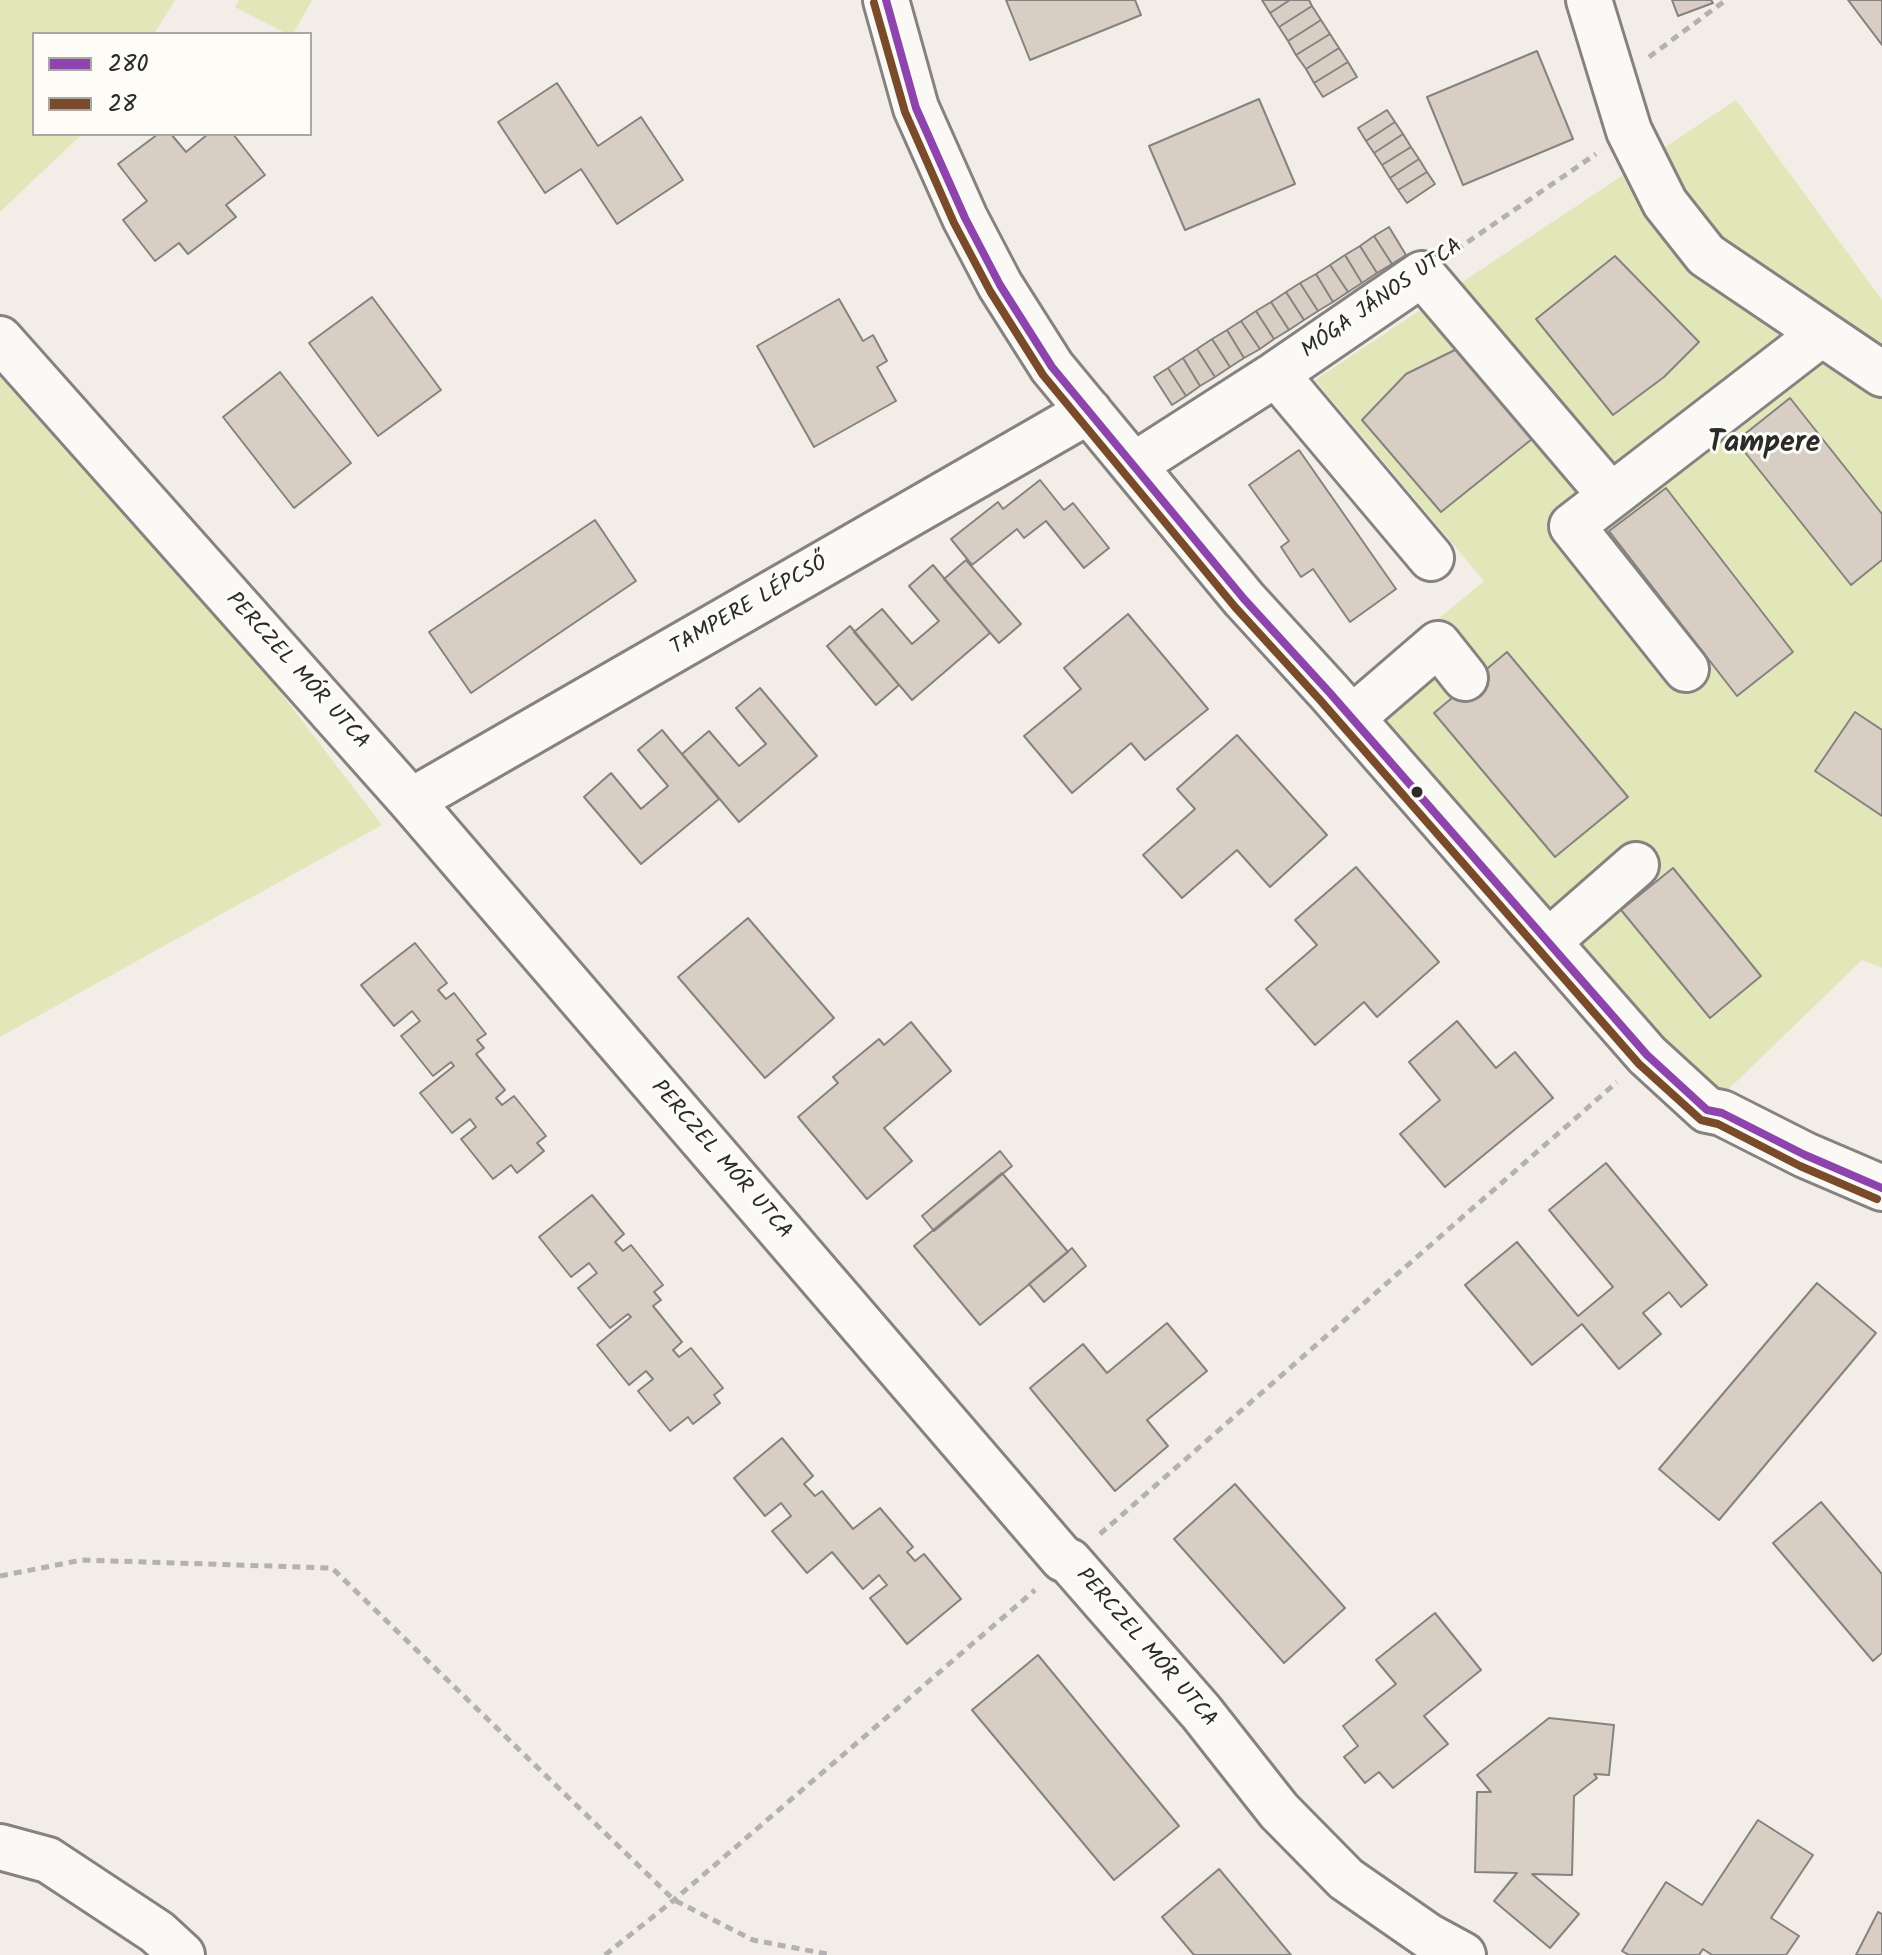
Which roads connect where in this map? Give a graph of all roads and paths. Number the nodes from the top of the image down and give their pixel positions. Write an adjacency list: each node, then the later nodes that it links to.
1 (886, 0): 11 (street)
2 (1589, 0): 4 (street)
3 (1726, 0): 4 (path)
4 (1613, 84): 5 (street)
5 (1629, 131): 6 (path, MÓGA JÁNOS UTCA); 7 (street)
6 (1422, 274): 9 (street, MÓGA JÁNOS UTCA); 13 (street)
7 (1821, 334): 10 (street); 13 (street)
8 (0, 339): 18 (street, PERCZEL MÓR UTCA)
9 (1276, 374): 12 (street, MÓGA JÁNOS UTCA); 14 (street)
10 (1882, 374)
11 (1089, 411): 12 (street); 18 (street, TAMPERE LÉPCSŐ)
12 (1134, 465): 17 (street)
13 (1611, 496): 15 (street)
14 (1431, 558)
15 (1686, 669)
16 (1465, 678): 17 (street)
17 (1352, 718): 20 (street)
18 (411, 801): 23 (street, PERCZEL MÓR UTCA)
19 (1636, 865): 20 (street)
20 (1548, 942): 21 (street)
21 (1647, 1055): 22 (street); 23 (path)
22 (1882, 1188)
23 (1069, 1561): 26 (path); 30 (street, PERCZEL MÓR UTCA)
24 (0, 1576): 26 (path)
25 (0, 1847): 27 (street)
26 (674, 1900): 28 (path); 29 (path)
27 (182, 1955)
28 (605, 1955)
29 (832, 1955)
30 (1463, 1955)

